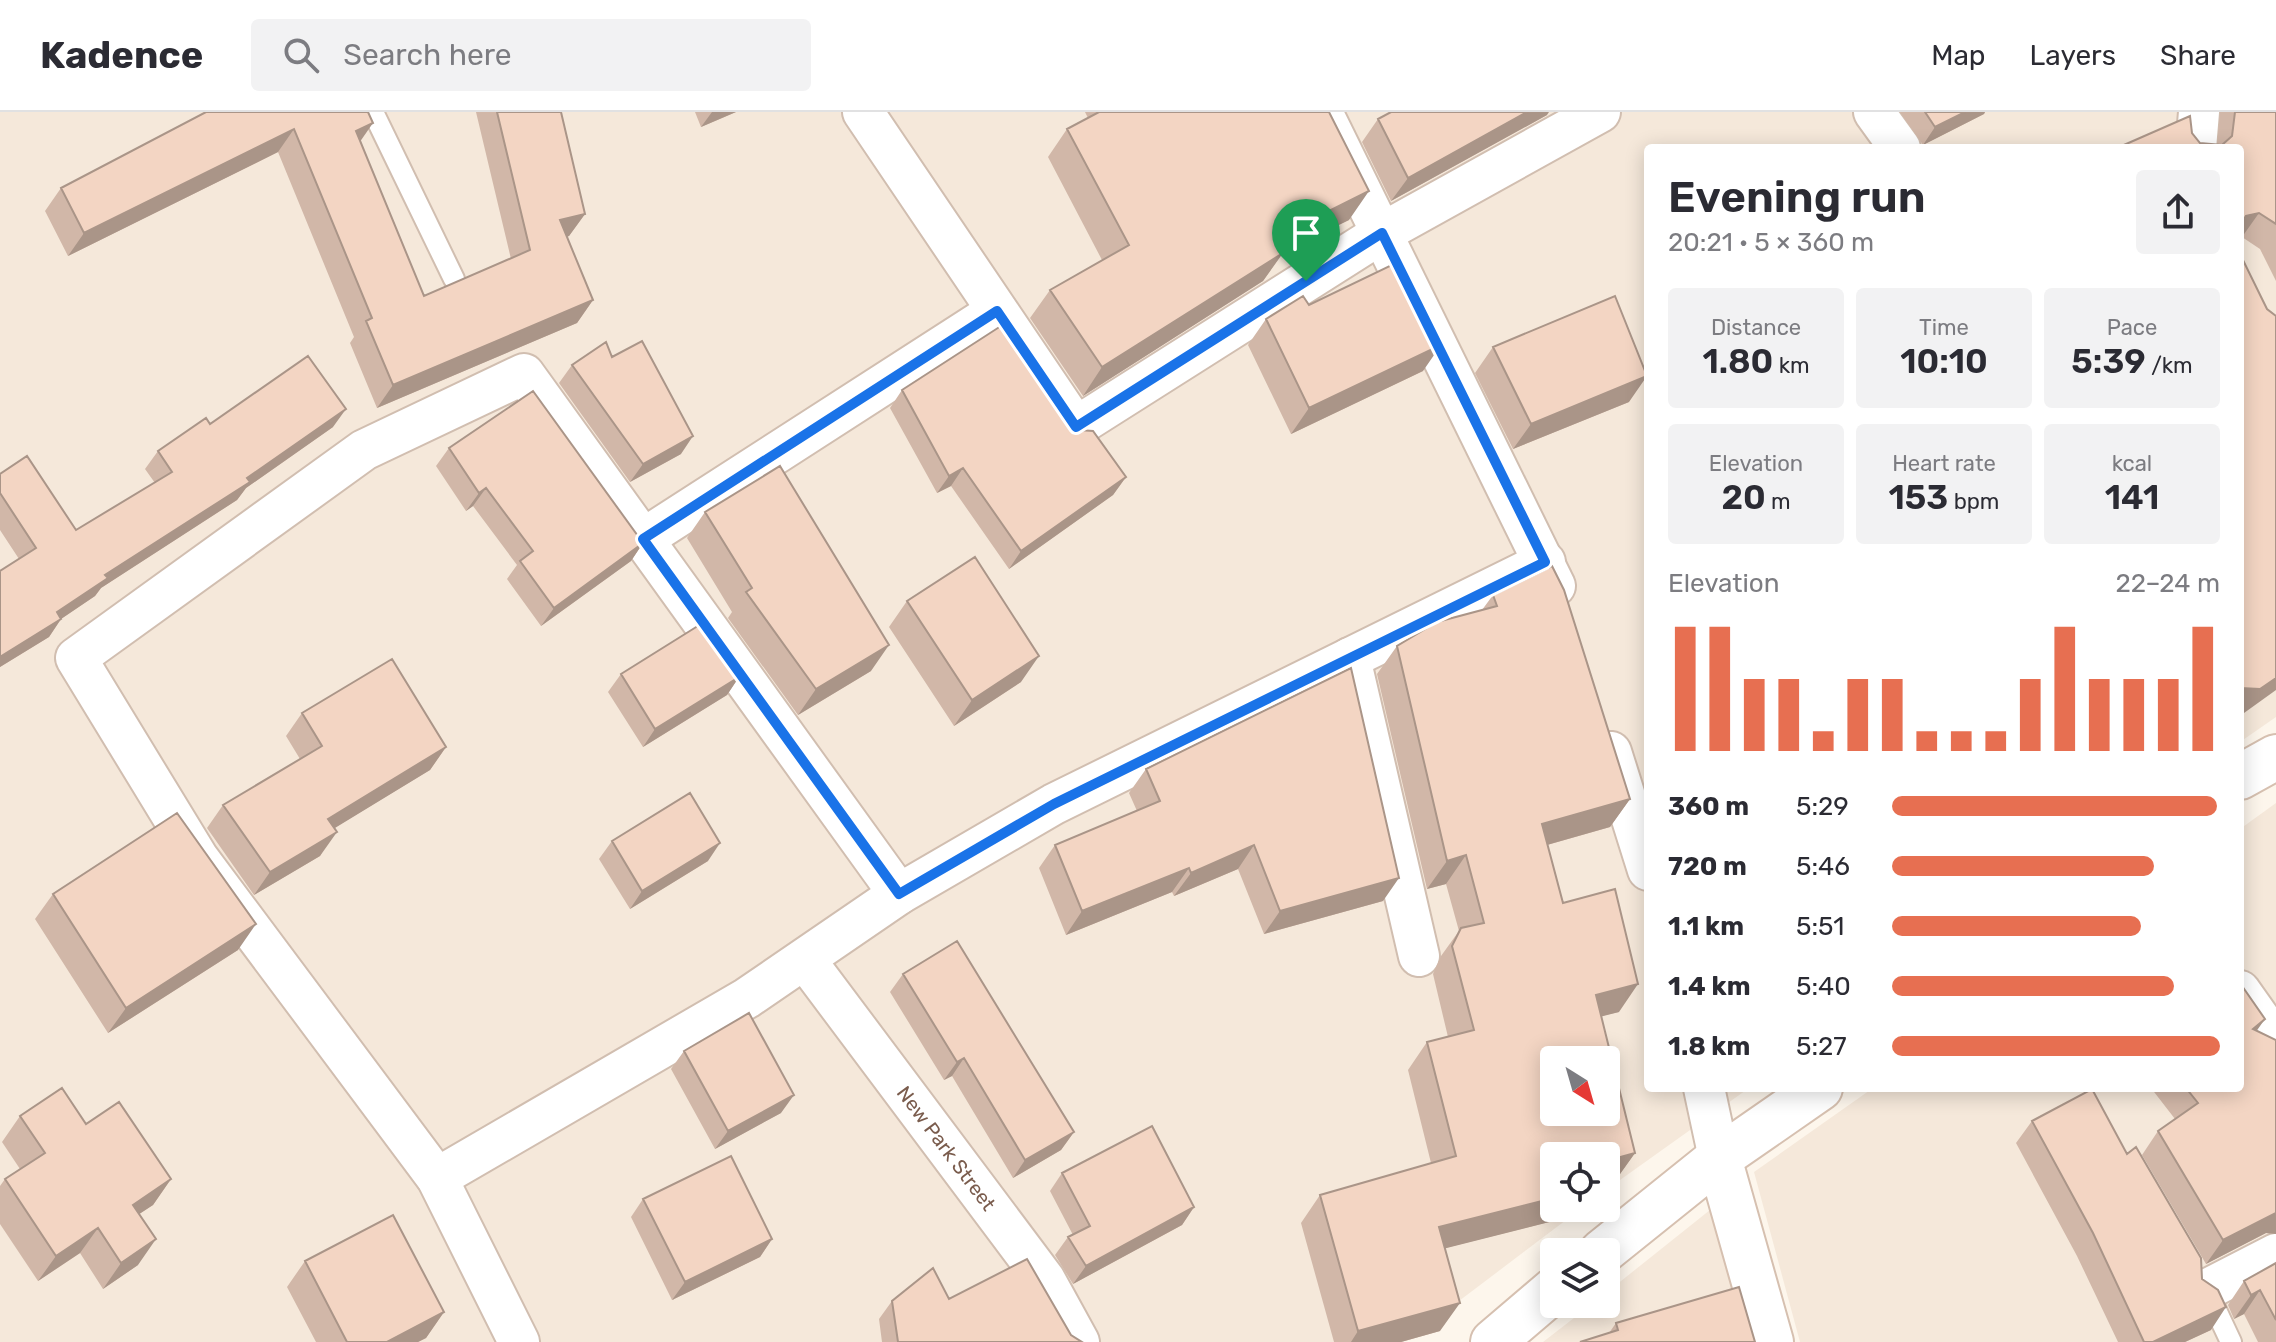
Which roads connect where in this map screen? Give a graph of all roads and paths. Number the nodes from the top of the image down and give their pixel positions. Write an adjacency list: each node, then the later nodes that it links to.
1 (373, 112): 10 (lane)
2 (863, 112): 11 (street)
3 (1322, 112): 9 (street)
4 (1600, 112): 9 (street)
5 (1874, 112): 7 (street)
6 (2199, 112): 8 (street)
7 (1897, 144)
8 (2196, 144)
9 (1382, 233): 11 (street); 13 (street)
10 (454, 279)
11 (997, 311): 12 (street)
12 (643, 539): 20 (street); 28 (street)
13 (1545, 562): 14 (street); 15 (street)
14 (1571, 625)
15 (1350, 658): 20 (street); 21 (street)
16 (1599, 714): 19 (street)
17 (2276, 757): 18 (main road)
18 (2244, 775)
19 (1644, 844)
20 (899, 894): 22 (street)
21 (1419, 956)
22 (806, 961): 28 (street); 34 (street, New Park Street)
23 (2244, 997): 24 (street)
24 (2276, 1042)
25 (1705, 1092): 27 (street)
26 (1814, 1092): 27 (main road)
27 (1719, 1158): 29 (main road); 36 (main road)
28 (437, 1178): 33 (street)
29 (1619, 1238)
30 (2276, 1254): 31 (street)
31 (2202, 1284): 37 (lane)
32 (1540, 1302): 35 (main road)
33 (519, 1342)
34 (1079, 1342)
35 (1493, 1342)
36 (1771, 1342)
37 (2231, 1342)

